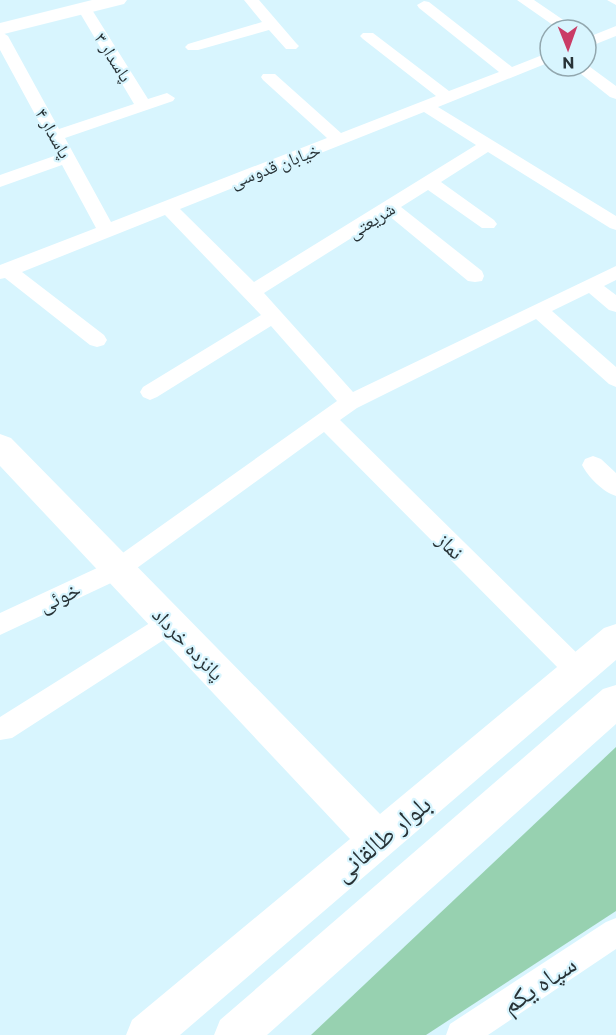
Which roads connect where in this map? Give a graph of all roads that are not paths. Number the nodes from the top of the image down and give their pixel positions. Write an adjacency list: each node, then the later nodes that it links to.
1 (117, 0): 5 (main road)
2 (251, 0): 7 (street)
3 (524, 0): 6 (street)
4 (424, 5): 16 (street)
5 (84, 8): 8 (main road); 22 (street, پاسدار ۳)
6 (552, 18)
7 (272, 24): 13 (street); 14 (street)
8 (0, 29)
9 (616, 31): 12 (street)
10 (0, 36): 24 (street, پاسدار ۴)
11 (368, 36): 20 (street)
12 (598, 38)
13 (291, 46)
14 (194, 47)
15 (538, 62): 16 (street, خیابان قدوسی)
16 (510, 73): 20 (street, خیابان قدوسی)
17 (269, 77): 25 (street)
18 (595, 78): 19 (street)
19 (616, 94)
20 (447, 97): 23 (street, خیابان قدوسی)
21 (167, 98): 22 (street)
22 (144, 106): 24 (street)
23 (425, 106): 25 (street, خیابان قدوسی); 26 (street)
24 (56, 136): 27 (street, پاسدار ۴)
25 (339, 140): 30 (street, خیابان قدوسی)
26 (488, 146): 29 (street, شریعتی); 33 (street)
27 (67, 157): 28 (street); 34 (street, پاسدار ۴)
28 (0, 181)
29 (429, 182): 31 (street, شریعتی); 32 (street)
30 (167, 207): 34 (street, خیابان قدوسی); 39 (street)
31 (390, 208): 37 (street); 39 (street, شریعتی)
32 (488, 224)
33 (616, 224)
34 (108, 231): 35 (street, خیابان قدوسی)
35 (4, 271): 43 (street)
36 (616, 272): 38 (street, خوئی)
37 (475, 276)
38 (590, 284): 40 (street); 41 (street, خوئی)
39 (252, 292): 42 (street)
40 (616, 305)
41 (538, 310): 44 (street); 46 (street, خوئی)
42 (272, 317): 45 (street); 46 (street)
43 (97, 340)
44 (616, 379)
45 (150, 392)
46 (350, 402): 47 (street, خوئی)
47 (325, 419): 51 (street, خوئی); 55 (street, نماز)
48 (1, 448): 51 (main road, پانزده خرداد)
49 (592, 465): 50 (street)
50 (616, 487)
51 (118, 569): 52 (main road, پانزده خرداد); 53 (street, خوئی)
52 (170, 623): 57 (street); 58 (main road, پانزده خرداد)
53 (0, 624)
54 (616, 639): 55 (main road, بلوار طالقانی)
55 (578, 671): 58 (main road, بلوار طالقانی)
56 (616, 701): 61 (main road)
57 (3, 729)
58 (378, 840): 60 (main road, بلوار طالقانی)
59 (616, 932): 62 (street, سپاه یکم)
60 (147, 1035)
61 (235, 1035)
62 (461, 1035)

